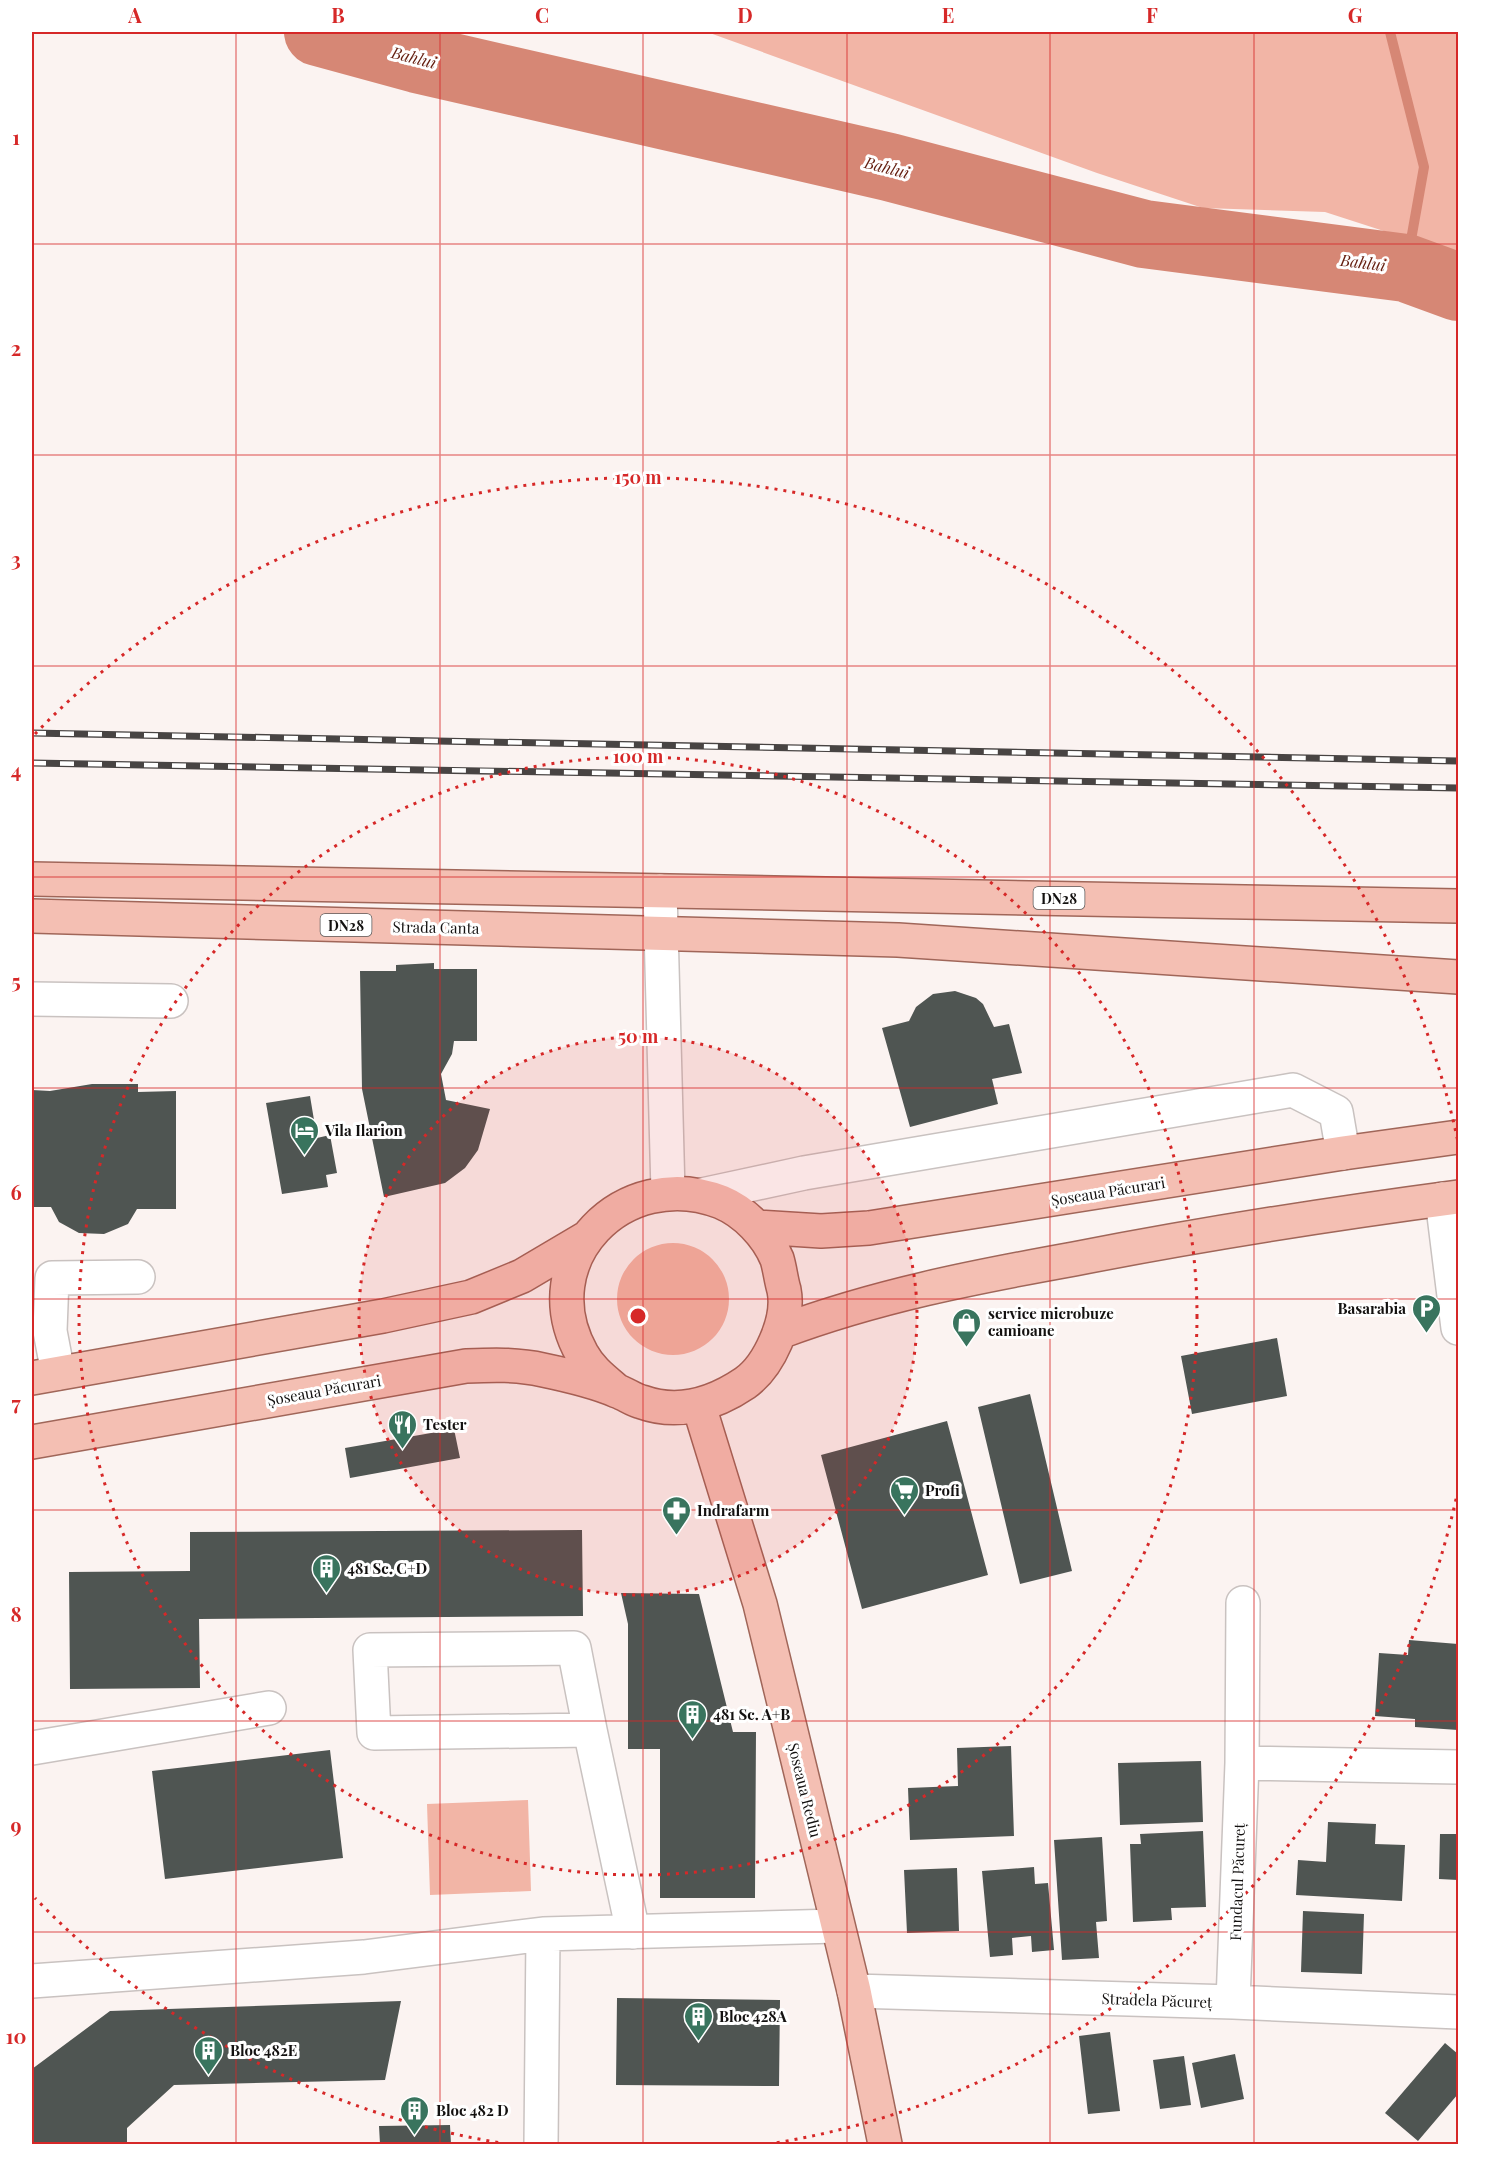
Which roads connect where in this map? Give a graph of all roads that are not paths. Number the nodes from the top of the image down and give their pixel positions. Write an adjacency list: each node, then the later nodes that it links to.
1 (32, 879): 2 (main road, DN28)
2 (660, 891): 3 (main road, DN28); 5 (street)
3 (1458, 906)
4 (32, 916): 5 (main road, Strada Canta / DN28)
5 (661, 933): 6 (main road, DN28); 11 (street)
6 (1458, 977)
7 (32, 999): 8 (street)
8 (171, 1001)
9 (1458, 1137): 10 (main road, Șoseaua Păcurari)
10 (1343, 1153): 12 (street); 14 (main road, Șoseaua Păcurari)
11 (668, 1192): 12 (main road, Șoseaua Păcurari); 15 (main road, Șoseaua Păcurari)
12 (702, 1195): 14 (main road, Șoseaua Păcurari)
13 (1450, 1198): 17 (street); 18 (main road)
14 (757, 1227): 18 (main road, Șoseaua Păcurari)
15 (588, 1237): 19 (main road, Șoseaua Păcurari); 20 (main road, Șoseaua Păcurari)
16 (138, 1277): 19 (street)
17 (1458, 1328)
18 (780, 1332): 21 (main road, Șoseaua Păcurari)
19 (45, 1375)
20 (616, 1390): 21 (main road, Șoseaua Păcurari); 22 (main road, Șoseaua Păcurari)
21 (699, 1406): 29 (main road, Șoseaua Rediu)
22 (32, 1442)
23 (1243, 1602): 27 (street, Fundacul Păcureț)
24 (269, 1708): 26 (street)
25 (590, 1731): 25 (street); 30 (street)
26 (32, 1748)
27 (1242, 1763): 28 (street); 34 (street, Fundacul Păcureț)
28 (1458, 1767)
29 (837, 1926): 30 (street); 33 (main road, Șoseaua Rediu)
30 (633, 1932): 31 (street)
31 (543, 1934): 32 (street); 36 (street)
32 (32, 1981)
33 (854, 1991): 34 (street, Stradela Păcureț); 37 (main road, Șoseaua Rediu)
34 (1233, 2002): 35 (street, Stradela Păcureț)
35 (1458, 2012)
36 (541, 2145)
37 (885, 2145)

